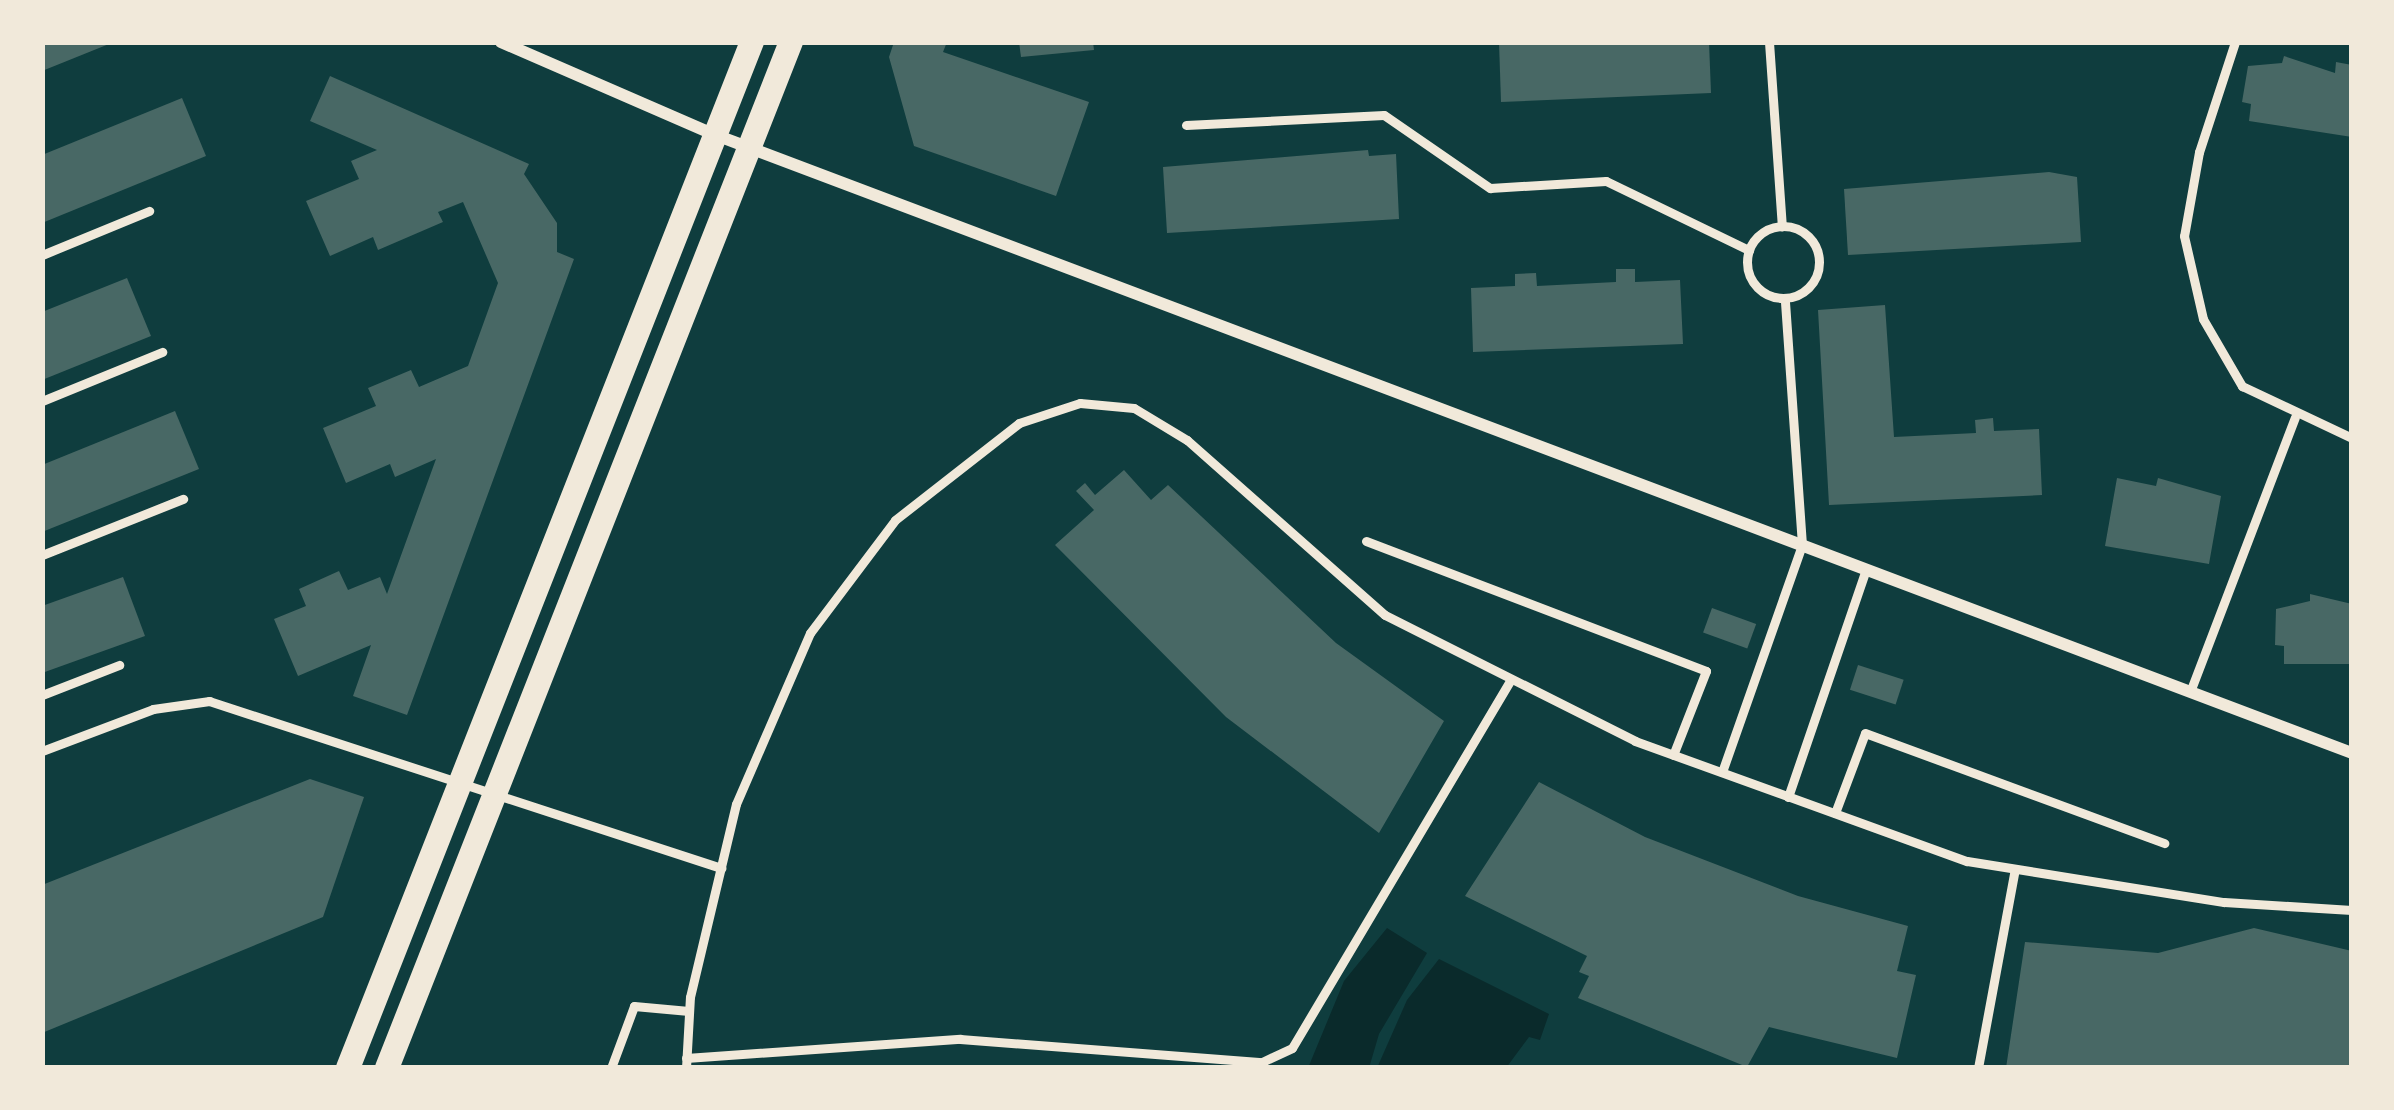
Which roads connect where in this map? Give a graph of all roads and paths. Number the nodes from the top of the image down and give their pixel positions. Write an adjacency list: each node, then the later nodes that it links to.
1 (501, 42): 7 (street)
2 (752, 42): 7 (main road)
3 (791, 42): 8 (main road)
4 (1769, 42): 10 (lane)
5 (2234, 42): 16 (lane)
6 (1186, 125): 11 (lane)
7 (712, 134): 8 (street); 31 (main road)
8 (748, 146): 20 (street); 32 (main road)
9 (149, 212): 12 (lane)
10 (1782, 226): 11 (lane); 13 (lane)
11 (1749, 250): 13 (lane)
12 (42, 255)
13 (1785, 299): 20 (lane)
14 (162, 352): 15 (lane)
15 (42, 401)
16 (2295, 417): 17 (lane); 25 (lane)
17 (2352, 438)
18 (183, 499): 21 (lane)
19 (1366, 541): 29 (lane)
20 (1802, 545): 22 (street); 30 (lane)
21 (42, 556)
22 (1866, 569): 25 (street); 33 (lane)
23 (118, 665): 26 (lane)
24 (1511, 679): 29 (lane); 36 (lane); 41 (lane)
25 (2190, 692): 28 (street)
26 (42, 695)
27 (42, 751): 31 (lane)
28 (2352, 753)
29 (1673, 755): 30 (lane)
30 (1723, 772): 33 (lane)
31 (458, 782): 32 (lane); 42 (main road)
32 (493, 794): 36 (lane); 43 (main road)
33 (1788, 796): 34 (lane)
34 (1835, 813): 35 (lane); 37 (lane)
35 (2164, 843)
36 (721, 868): 39 (lane)
37 (2015, 868): 38 (lane); 45 (lane)
38 (2352, 910)
39 (689, 1012): 40 (lane); 44 (lane)
40 (686, 1063): 41 (lane)
41 (1232, 1064)
42 (348, 1068)
43 (387, 1068)
44 (611, 1068)
45 (1978, 1068)

